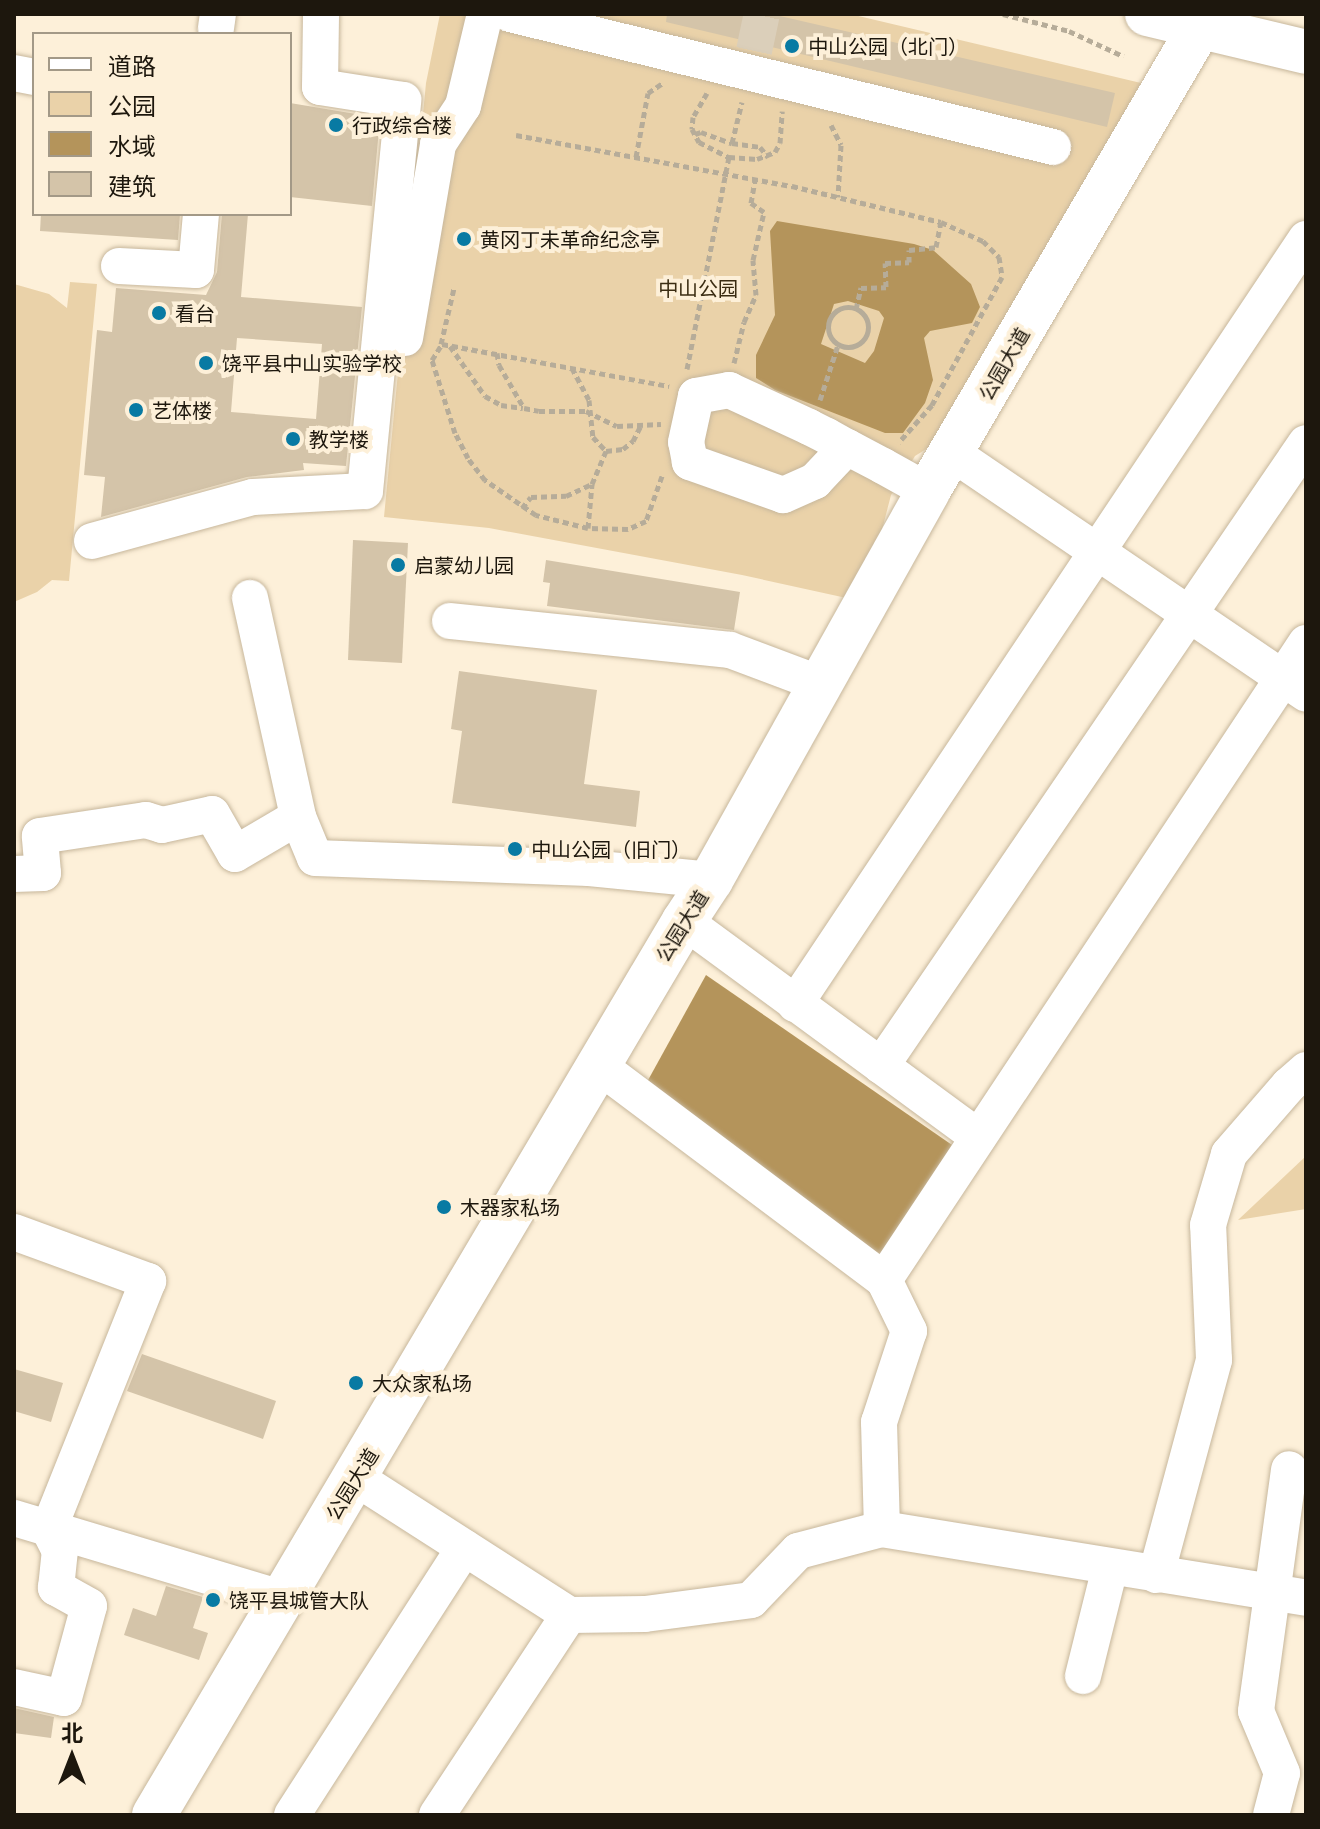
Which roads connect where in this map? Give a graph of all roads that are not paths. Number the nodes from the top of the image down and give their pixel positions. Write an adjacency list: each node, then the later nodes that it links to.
1 (321, 14): 18 (street)
2 (485, 14): 13 (street)
3 (510, 14): 5 (street)
4 (1147, 14): 7 (main road)
5 (549, 24): 8 (street); 8 (street)
6 (1198, 30): 16 (main road, 公园大道)
7 (1306, 52)
8 (934, 120): 9 (street)
9 (1053, 147)
10 (201, 216): 12 (street)
11 (1306, 239): 19 (street)
12 (119, 266)
13 (405, 338)
14 (1306, 443): 21 (street)
15 (847, 447): 15 (street); 17 (street)
16 (952, 453): 17 (main road, 公园大道); 19 (street)
17 (928, 491): 25 (main road, 公园大道)
18 (92, 541)
19 (1096, 551): 21 (street); 30 (street)
20 (250, 598): 26 (street)
21 (1189, 614): 24 (street); 32 (street)
22 (450, 621): 25 (street)
23 (1306, 643): 24 (street)
24 (1291, 683): 34 (street)
25 (821, 684): 28 (main road, 公园大道)
26 (298, 817): 27 (street); 28 (street)
27 (14, 874)
28 (711, 880): 29 (main road, 公园大道)
29 (684, 921): 30 (street); 31 (main road, 公园大道)
30 (795, 1004): 32 (street)
31 (599, 1066): 36 (street); 38 (main road, 公园大道)
32 (881, 1066): 34 (street)
33 (1306, 1070): 44 (street)
34 (978, 1137): 36 (street)
35 (14, 1232): 40 (street)
36 (884, 1280): 41 (street)
37 (1289, 1469): 45 (street)
38 (356, 1478): 42 (street); 46 (main road, 公园大道)
39 (14, 1518): 40 (street)
40 (49, 1529): 46 (street); 49 (street)
41 (882, 1529): 43 (street); 47 (street)
42 (464, 1548): 47 (street); 51 (street)
43 (1110, 1568): 44 (street); 48 (street)
44 (1156, 1575): 45 (street)
45 (1289, 1595): 53 (street)
46 (280, 1598): 50 (main road, 公园大道)
47 (569, 1615): 52 (street)
48 (1083, 1676)
49 (14, 1687)
50 (154, 1815)
51 (292, 1815)
52 (437, 1815)
53 (1271, 1815)

